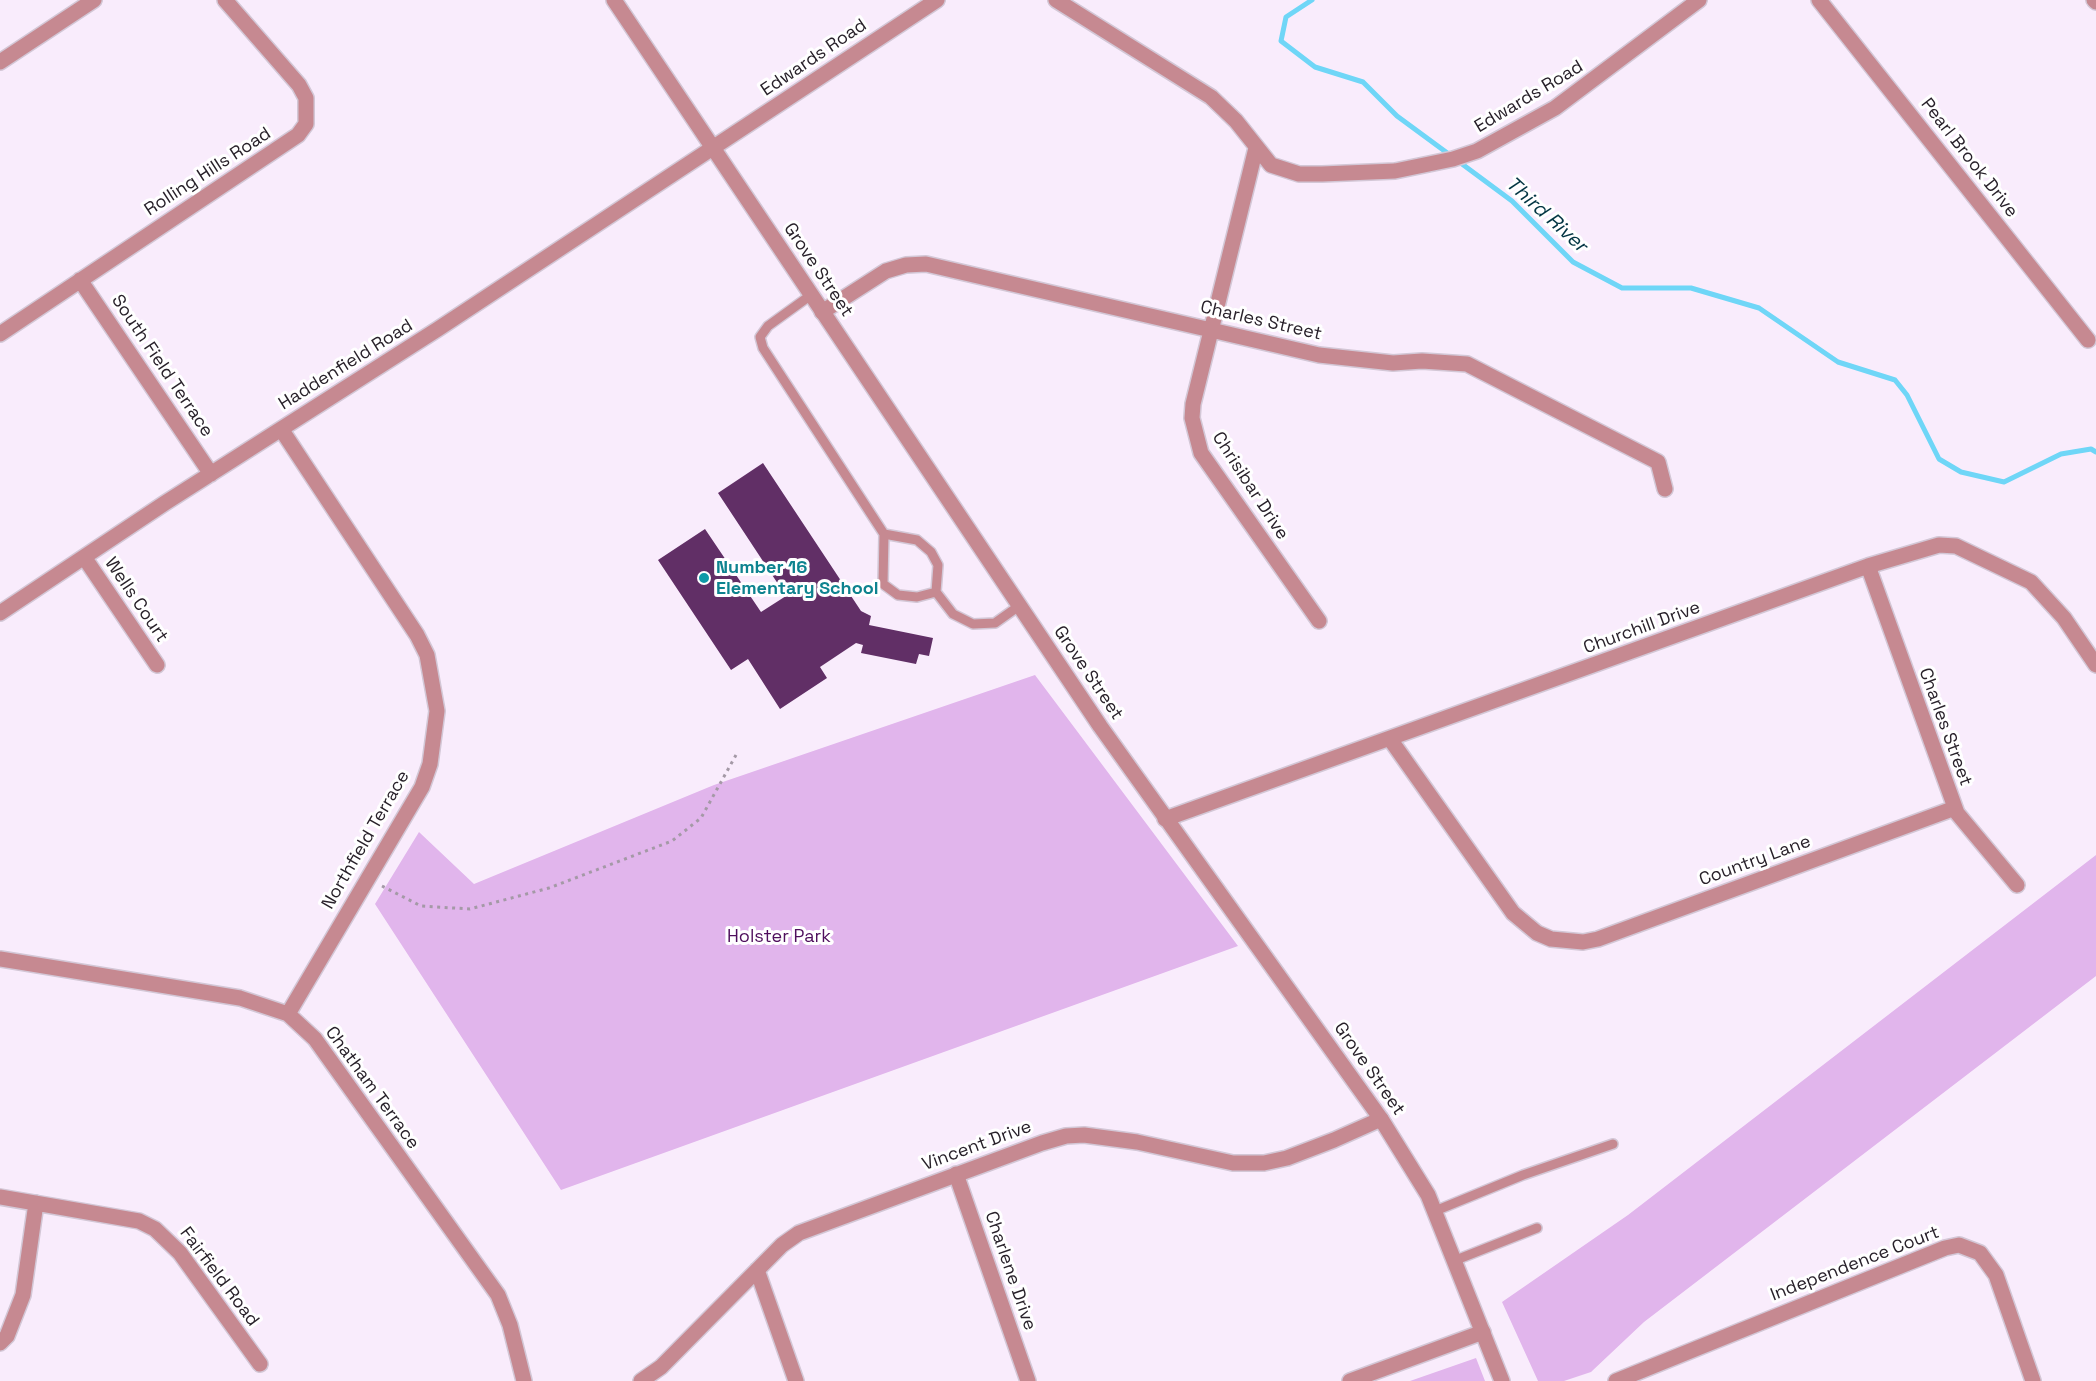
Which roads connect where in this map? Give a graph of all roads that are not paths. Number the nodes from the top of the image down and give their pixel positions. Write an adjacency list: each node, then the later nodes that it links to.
1 (94, 0): 8 (street)
2 (225, 0): 11 (street, Rolling Hills Road)
3 (614, 0): 9 (street, Grove Street)
4 (937, 0): 9 (street, Edwards Road)
5 (1056, 0): 10 (street, Edwards Road)
6 (1699, 0): 10 (street, Edwards Road)
7 (1819, 0): 16 (street, Pearl Brook Drive)
8 (0, 62)
9 (713, 148): 12 (street, Grove Street); 17 (street, Haddenfield Road)
10 (1256, 148): 14 (street, Chrisibar Drive)
11 (80, 280): 15 (street, Rolling Hills Road); 18 (street, South Field Terrace)
12 (811, 295): 13 (street, Grove Street); 20 (lane)
13 (822, 312): 14 (street, Charles Street); 24 (street, Grove Street)
14 (1211, 330): 19 (street, Charles Street); 26 (street, Chrisibar Drive)
15 (0, 334)
16 (2088, 340)
17 (281, 429): 18 (street, Haddenfield Road); 34 (street, Northfield Terrace)
18 (211, 474): 21 (street, Haddenfield Road)
19 (1665, 489)
20 (884, 534): 23 (lane); 23 (lane)
21 (84, 557): 25 (street, Haddenfield Road); 27 (street, Wells Court)
22 (1868, 566): 28 (street, Churchill Drive); 29 (street, Churchill Drive); 30 (street, Charles Street)
23 (936, 592): 24 (lane)
24 (1019, 606): 31 (street, Grove Street)
25 (0, 613)
26 (1319, 621)
27 (156, 665)
28 (2096, 665)
29 (1390, 739): 30 (street, Country Lane); 31 (street, Churchill Drive)
30 (1955, 808): 32 (street, Charles Street)
31 (1165, 819): 35 (street, Grove Street)
32 (2017, 885)
33 (0, 959): 34 (street, Chatham Terrace)
34 (288, 1014): 47 (street, Chatham Terrace)
35 (1381, 1119): 37 (street, Vincent Drive); 40 (street, Grove Street)
36 (1613, 1144): 40 (lane)
37 (956, 1174): 43 (street, Vincent Drive); 50 (street, Charlene Drive)
38 (0, 1197): 39 (street, Fairfield Road)
39 (36, 1203): 45 (street); 46 (street, Fairfield Road)
40 (1435, 1211): 42 (street, Grove Street)
41 (1537, 1227): 42 (lane)
42 (1456, 1260): 44 (street, Grove Street)
43 (757, 1270): 48 (street, Vincent Drive); 49 (street)
44 (1483, 1332): 51 (street); 52 (street, Grove Street)
45 (0, 1343)
46 (260, 1364)
47 (524, 1381)
48 (641, 1381)
49 (796, 1381)
50 (1028, 1381)
51 (1350, 1381)
52 (1502, 1381)
53 (1616, 1381): 54 (street, Independence Court)
54 (2033, 1381)

